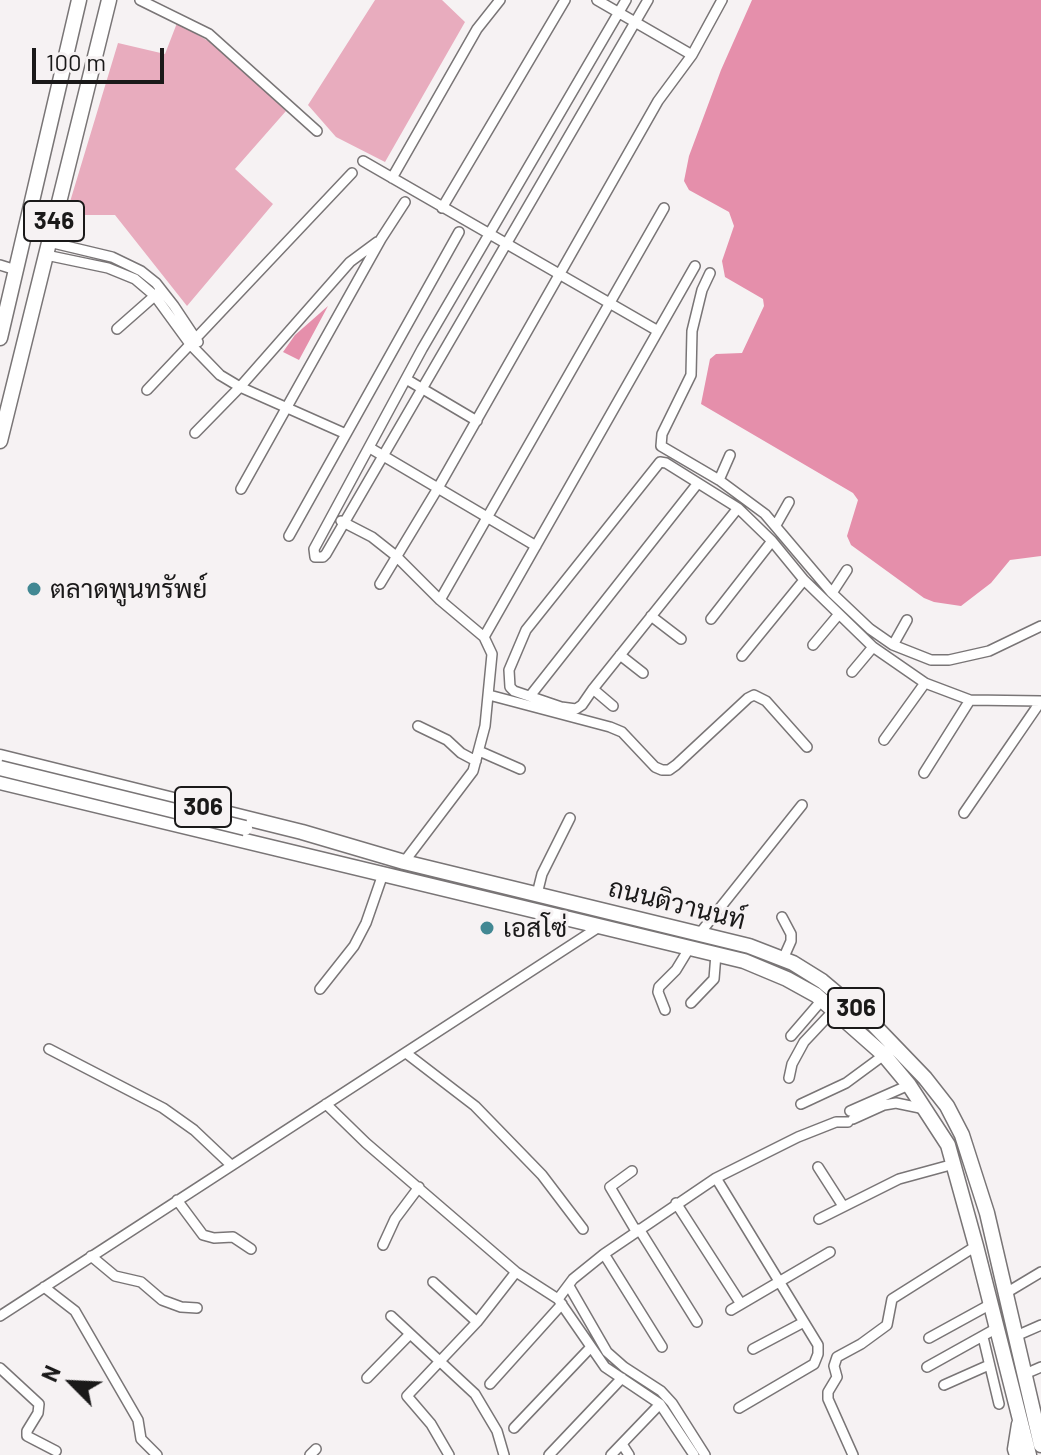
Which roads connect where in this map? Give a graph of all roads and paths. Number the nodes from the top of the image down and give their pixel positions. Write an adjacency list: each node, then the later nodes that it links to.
1 (79, 0): 16 (main road, 346)
2 (109, 0): 18 (main road, 346)
3 (140, 0): 13 (street)
4 (500, 0): 20 (street)
5 (565, 0): 22 (street)
6 (597, 0): 10 (street)
7 (626, 0): 10 (street)
8 (648, 0): 11 (street)
9 (722, 0): 12 (street)
10 (618, 12): 11 (street); 14 (street)
11 (635, 22): 12 (street); 17 (street)
12 (692, 55): 33 (street)
13 (317, 131)
14 (533, 157): 17 (street); 25 (street)
15 (363, 161): 20 (street)
16 (41, 163): 18 (main road); 31 (main road, 346)
17 (550, 167): 27 (street)
18 (67, 169): 28 (main road, 346)
19 (352, 173): 41 (street)
20 (392, 178): 22 (street)
21 (405, 202): 26 (street)
22 (442, 208): 25 (street)
23 (664, 208): 35 (street)
24 (459, 232): 49 (street)
25 (489, 235): 27 (street); 36 (street)
26 (381, 239): 43 (street); 46 (street)
27 (506, 244): 33 (street); 37 (street)
28 (48, 248): 34 (street); 50 (main road, 346)
29 (0, 265): 31 (street)
30 (695, 266): 39 (street)
31 (16, 270): 40 (main road, 346)
32 (710, 273): 54 (street)
33 (560, 274): 35 (street); 47 (street)
34 (158, 293): 38 (street); 41 (street)
35 (609, 301): 39 (street); 61 (street)
36 (446, 307): 37 (street); 42 (street)
37 (464, 317): 44 (street)
38 (117, 329)
39 (658, 331): 66 (street)
40 (0, 338)
41 (193, 341): 43 (street); 45 (street)
42 (406, 379): 44 (street); 51 (street)
43 (240, 387): 46 (street); 48 (street)
44 (423, 388): 47 (street); 53 (street)
45 (147, 390)
46 (287, 409): 49 (street); 57 (street)
47 (477, 421): 56 (street)
48 (195, 433)
49 (346, 434): 64 (street)
50 (0, 441)
51 (370, 448): 53 (street); 60 (street)
52 (730, 455): 54 (street)
53 (383, 456): 56 (street); 62 (street)
54 (719, 480): 63 (street)
55 (698, 483): 59 (street); 90 (street); 90 (street)
56 (438, 488): 61 (street); 67 (street)
57 (241, 489)
58 (789, 502): 63 (street)
59 (738, 508): 65 (street); 74 (street)
60 (332, 516): 62 (street); 62 (street)
61 (487, 517): 66 (street); 72 (street)
62 (344, 522): 67 (street)
63 (776, 525): 71 (street)
64 (289, 536)
65 (772, 541): 69 (street); 75 (street)
66 (536, 546): 78 (street)
67 (396, 556): 70 (street); 72 (street)
68 (847, 570): 71 (street)
69 (804, 580): 73 (street); 84 (street)
70 (380, 584)
71 (832, 593): 81 (street)
72 (440, 600): 78 (street)
73 (839, 614): 80 (street); 82 (street)
74 (651, 616): 79 (street); 83 (street)
75 (711, 619)
76 (907, 620): 81 (street)
77 (1041, 626): 81 (street)
78 (484, 637): 89 (street)
79 (681, 639)
80 (813, 645)
81 (893, 645)
82 (873, 647): 85 (street); 87 (street)
83 (620, 655): 86 (street); 88 (street)
84 (742, 656)
85 (852, 672)
86 (643, 673)
87 (925, 683): 91 (street); 95 (street)
88 (593, 689): 90 (street); 93 (street)
89 (489, 695): 96 (street); 97 (street)
90 (530, 696)
91 (970, 700): 92 (street); 102 (street)
92 (1041, 701): 106 (street)
93 (613, 706)
94 (418, 726): 97 (street)
95 (884, 740)
96 (807, 747)
97 (477, 756): 101 (street); 108 (street)
98 (0, 757): 99 (main road, ถนนติวานนท์ / 306)
99 (34, 766): 104 (main road); 108 (main road, ถนนติวานนท์ / 306)
100 (0, 768): 108 (main road, 306, bridge)
101 (520, 769)
102 (924, 773)
103 (0, 782): 104 (main road, ถนนติวานนท์ / 306)
104 (29, 788): 109 (main road, ถนนติวานนท์ / 306)
105 (802, 805): 113 (street)
106 (964, 813)
107 (570, 818): 110 (street)
108 (404, 862): 110 (main road, ถนนติวานนท์ / 306)
109 (383, 874): 112 (main road, ถนนติวานนท์ / 306); 117 (street)
110 (537, 894): 113 (main road, ถนนติวานนท์ / 306)
111 (782, 917): 116 (street)
112 (599, 927): 114 (main road, ถนนติวานนท์ / 306); 124 (street)
113 (700, 933): 116 (main road, ถนนติวานนท์ / 306)
114 (690, 947): 115 (main road, ถนนติวานนท์ / 306); 120 (street)
115 (716, 954): 118 (main road, ถนนติวานนท์ / 306); 119 (street)
116 (783, 959): 156 (main road, ถนนติวานนท์ / 306)
117 (320, 989)
118 (822, 1000): 121 (main road, ถนนติวานนท์ / 306); 122 (street)
119 (691, 1003)
120 (665, 1010)
121 (834, 1010): 125 (main road, ถนนติวานนท์ / 306); 126 (street)
122 (791, 1036)
123 (49, 1049): 133 (street)
124 (406, 1053): 128 (street); 142 (street)
125 (884, 1055): 127 (main road, ถนนติวานนท์ / 306); 129 (street)
126 (789, 1078)
127 (909, 1085): 130 (street); 131 (main road, ถนนติวานนท์ / 306)
128 (326, 1104): 133 (street); 137 (street)
129 (801, 1104)
130 (870, 1106): 131 (street); 136 (street)
131 (925, 1109): 132 (main road, ถนนติวานนท์ / 306)
132 (954, 1164): 140 (street); 145 (main road, ถนนติวานนท์ / 306)
133 (231, 1165): 138 (street)
134 (818, 1167): 140 (street)
135 (632, 1171): 143 (street)
136 (716, 1178): 139 (street); 153 (street)
137 (419, 1187): 144 (street); 150 (street)
138 (177, 1200): 146 (street); 149 (street)
139 (676, 1203): 143 (street); 153 (street)
140 (843, 1206): 141 (street)
141 (819, 1219)
142 (583, 1229)
143 (638, 1230): 148 (street); 163 (street)
144 (383, 1245)
145 (976, 1246): 158 (main road, ถนนติวานนท์ / 306); 200 (street)
146 (251, 1249)
147 (830, 1252): 153 (street)
148 (604, 1254): 154 (street); 172 (street)
149 (91, 1256): 155 (street); 159 (street)
150 (516, 1272): 157 (street); 162 (street)
151 (1041, 1272): 156 (street)
152 (433, 1282): 162 (street)
153 (781, 1282): 164 (street)
154 (569, 1286): 157 (street); 199 (street)
155 (44, 1287): 160 (street); 192 (street)
156 (1006, 1293): 168 (main road, ถนนติวานนท์ / 306)
157 (560, 1301): 171 (street); 182 (street)
158 (991, 1304): 166 (main road, ถนนติวานนท์ / 306); 170 (street)
159 (197, 1308)
160 (0, 1316)
161 (391, 1316): 167 (street)
162 (477, 1322): 174 (street)
163 (697, 1322)
164 (804, 1322): 173 (street); 186 (street)
165 (1041, 1325): 168 (street)
166 (997, 1328): 169 (street); 187 (main road, ถนนติวานนท์ / 306)
167 (410, 1334): 174 (street); 180 (street)
168 (1016, 1336): 179 (main road, ถนนติวานนท์ / 306)
169 (983, 1337): 175 (street); 176 (street)
170 (929, 1338)
171 (591, 1347): 181 (street); 188 (street)
172 (662, 1347)
173 (753, 1349)
174 (439, 1361): 193 (street); 194 (street)
175 (989, 1365): 183 (street); 185 (street)
176 (927, 1367)
177 (1041, 1367): 179 (street)
178 (0, 1368): 191 (street)
179 (1025, 1374): 187 (main road, ถนนติวานนท์ / 306)
180 (367, 1378)
181 (622, 1378): 184 (street); 195 (street)
182 (490, 1384)
183 (944, 1385)
184 (660, 1404): 189 (street); 198 (street)
185 (999, 1404)
186 (739, 1408)
187 (1034, 1412): 190 (main road, ถนนติวานนท์ / 306); 201 (main road)
188 (514, 1428)
189 (622, 1444): 196 (street); 197 (street)
190 (1034, 1445)
191 (56, 1451)
192 (157, 1455)
193 (449, 1455)
194 (504, 1455)
195 (549, 1455)
196 (611, 1455)
197 (629, 1455)
198 (694, 1455)
199 (705, 1455)
200 (853, 1455)
201 (1017, 1455)

